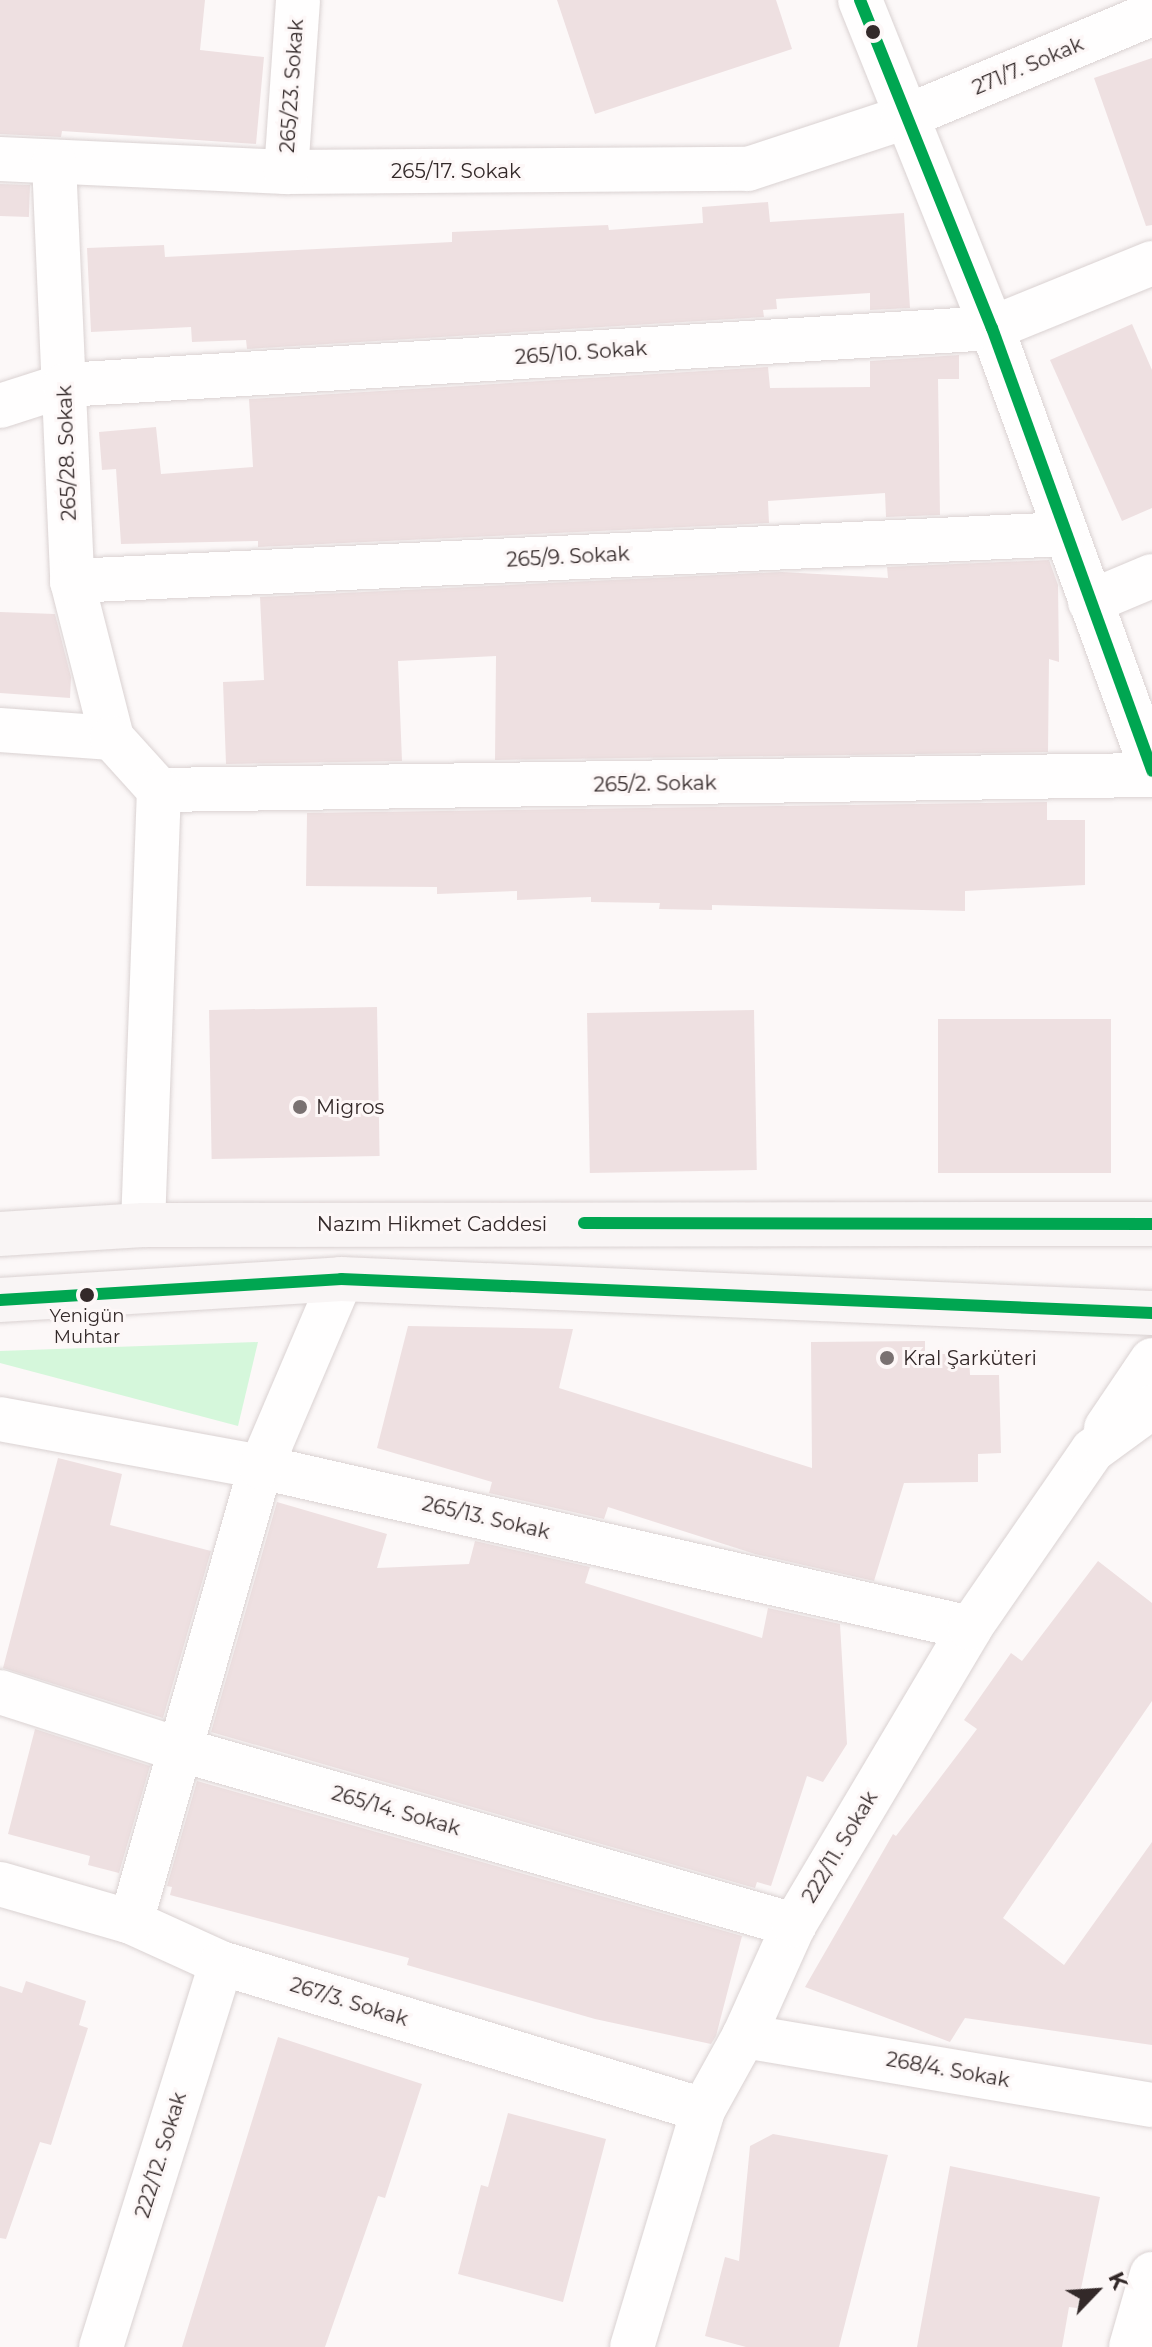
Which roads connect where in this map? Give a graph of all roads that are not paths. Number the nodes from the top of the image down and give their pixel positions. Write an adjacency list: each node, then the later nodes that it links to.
1 (298, 0): 7 (street, 265/23. Sokak)
2 (860, 0): 4 (street)
3 (1152, 14): 4 (street, 271/7. Sokak)
4 (903, 118): 7 (street, 265/17. Sokak); 9 (street)
5 (0, 159): 6 (street, 265/17. Sokak)
6 (54, 162): 7 (street, 265/17. Sokak); 10 (street, 265/28. Sokak)
7 (286, 172)
8 (1152, 263): 9 (street, 265/10. Sokak)
9 (992, 328): 10 (street, 265/10. Sokak); 12 (street)
10 (65, 385): 11 (street, 265/10. Sokak); 14 (street, 265/28. Sokak)
11 (0, 406)
12 (1064, 534): 14 (street, 265/9. Sokak); 15 (street)
13 (1152, 576): 15 (street)
14 (72, 581): 17 (street, 265/28. Sokak)
15 (1090, 602): 18 (street)
16 (0, 730): 17 (street)
17 (112, 738): 19 (street)
18 (1152, 773): 19 (street, 265/2. Sokak)
19 (159, 790): 21 (street)
20 (1152, 1224): 21 (main road, Nazım Hikmet Caddesi)
21 (143, 1225): 22 (main road, Nazım Hikmet Caddesi)
22 (0, 1234)
23 (341, 1279): 24 (main road); 25 (main road); 30 (street)
24 (0, 1300)
25 (1150, 1318)
26 (1152, 1360): 29 (street)
27 (1152, 1407): 29 (street, 222/11. Sokak)
28 (0, 1419): 30 (street, 265/13. Sokak)
29 (1093, 1450): 31 (street, 222/11. Sokak)
30 (261, 1467): 31 (street, 265/13. Sokak); 33 (street)
31 (970, 1628): 36 (street, 222/11. Sokak)
32 (0, 1692): 33 (street, 265/14. Sokak)
33 (178, 1749): 35 (street); 36 (street, 265/14. Sokak)
34 (0, 1884): 35 (street, 267/3. Sokak)
35 (131, 1922): 37 (street, 267/3. Sokak)
36 (794, 1925): 38 (street, 222/11. Sokak)
37 (221, 1963): 40 (street, 267/3. Sokak); 42 (street, 222/12. Sokak)
38 (744, 2036): 39 (street, 268/4. Sokak); 40 (street, 222/11. Sokak)
39 (1152, 2105)
40 (703, 2110): 43 (street, 222/11. Sokak)
41 (1152, 2274): 44 (street)
42 (101, 2347)
43 (632, 2347)
44 (1131, 2347)

